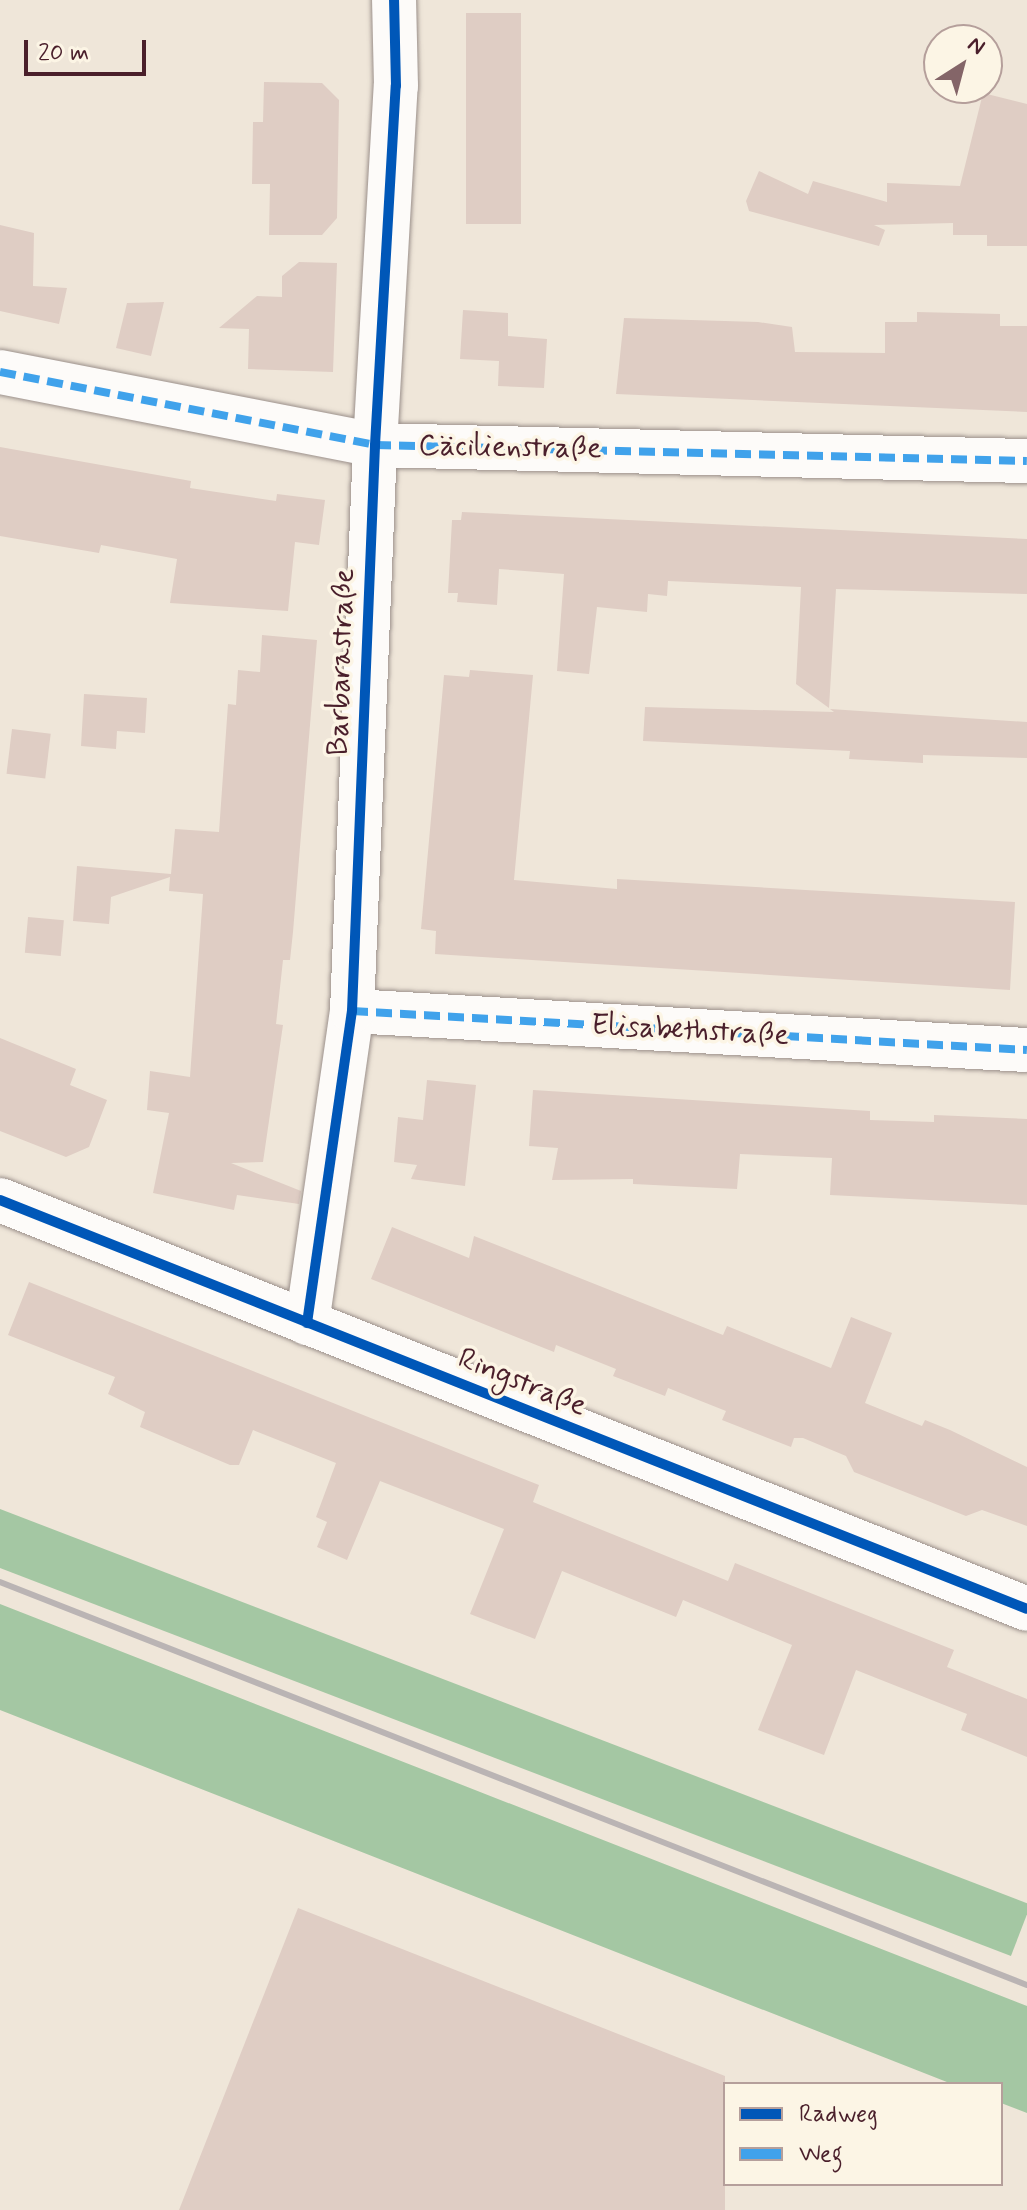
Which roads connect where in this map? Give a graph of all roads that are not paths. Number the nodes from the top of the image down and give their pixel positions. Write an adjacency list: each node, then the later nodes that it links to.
1 (394, 0): 3 (street, Barbarastraße)
2 (0, 372): 3 (street, Cäcilienstraße)
3 (375, 445): 4 (street, Cäcilienstraße); 5 (street, Barbarastraße)
4 (1027, 461)
5 (352, 1011): 6 (street, Elisabethstraße); 8 (street, Barbarastraße)
6 (1027, 1050)
7 (0, 1200): 8 (street, Ringstraße)
8 (307, 1323): 9 (street, Ringstraße)
9 (1027, 1609)

